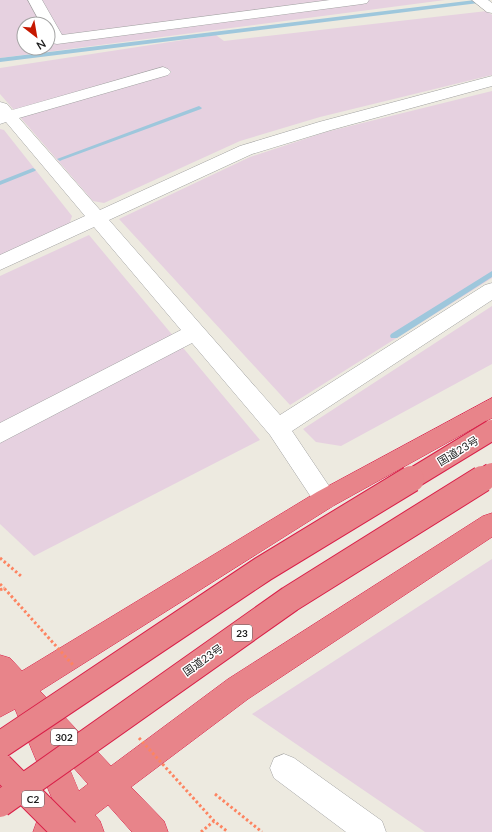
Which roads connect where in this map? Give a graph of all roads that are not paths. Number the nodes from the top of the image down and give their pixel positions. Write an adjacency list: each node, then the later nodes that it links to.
1 (35, 0): 2 (street)
2 (362, 0)
3 (163, 72): 5 (street)
4 (492, 81): 6 (street)
5 (3, 114): 6 (street)
6 (97, 218): 7 (street); 9 (street)
7 (0, 263)
8 (492, 290): 11 (street)
9 (195, 332): 11 (street); 13 (street)
10 (492, 407): 15 (highway)
11 (278, 428): 15 (street)
12 (492, 430): 19 (highway, 国道23号, bridge)
13 (0, 434)
14 (492, 473): 23 (highway, 国道23号 / 23, bridge)
15 (324, 498): 18 (highway)
16 (492, 524): 22 (highway)
17 (0, 668): 18 (highway, 302)
18 (10, 696): 22 (highway, 302); 24 (highway)
19 (0, 745)
20 (0, 766): 24 (highway, C2, bridge)
21 (284, 768): 27 (street)
22 (108, 785): 24 (highway); 26 (highway, 302)
23 (0, 804)
24 (76, 826): 25 (highway)
25 (48, 832)
26 (153, 832)
27 (371, 832)

